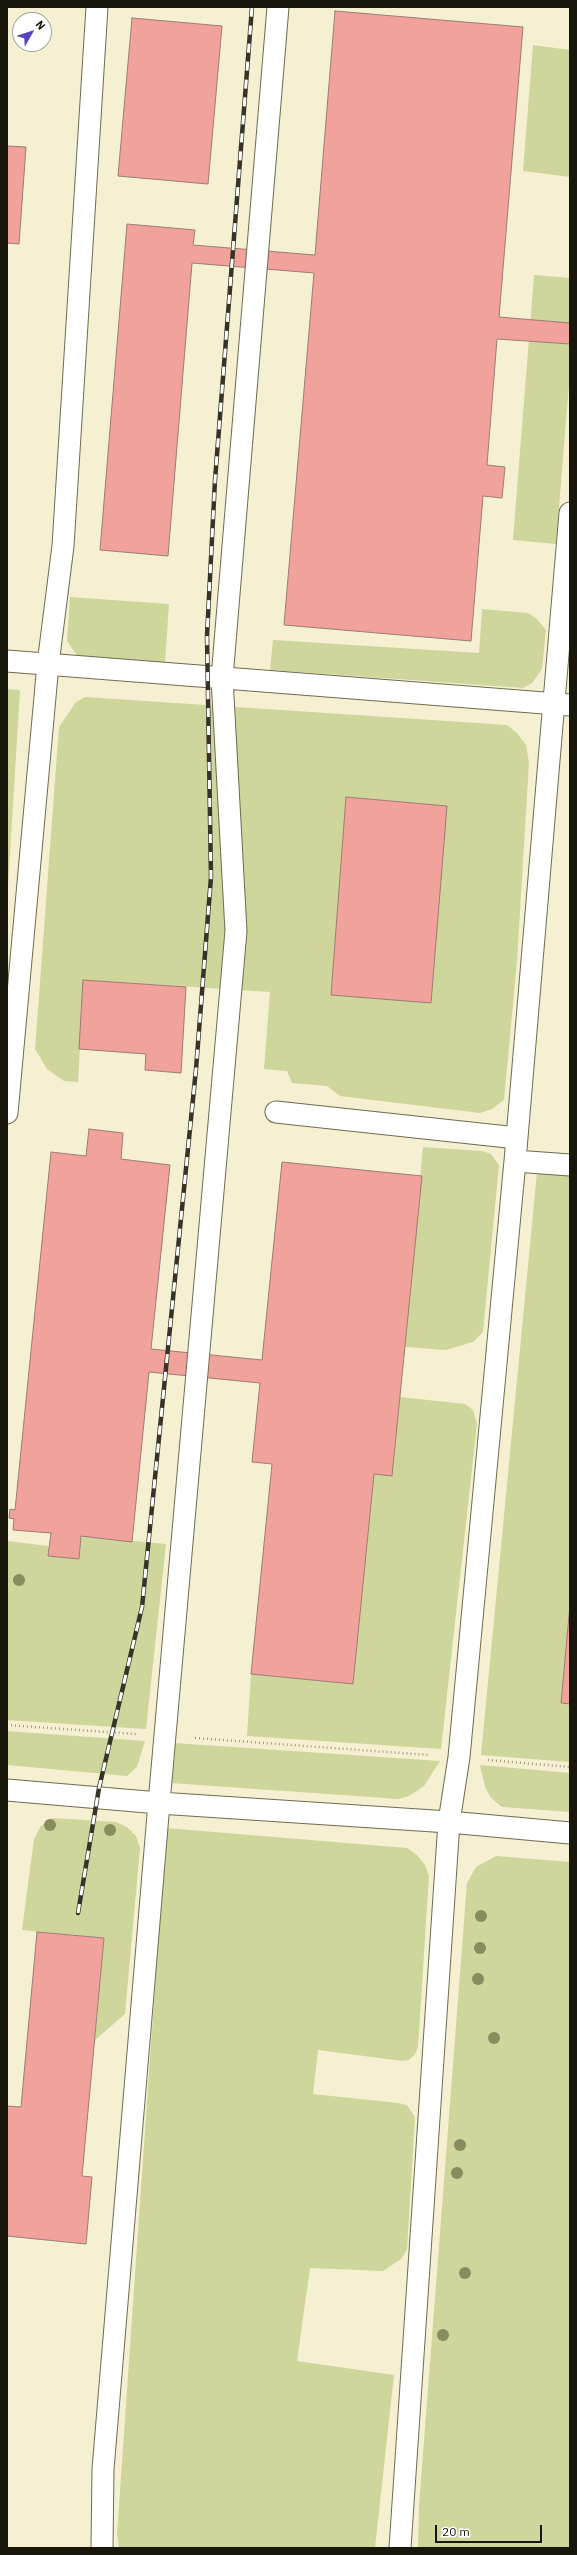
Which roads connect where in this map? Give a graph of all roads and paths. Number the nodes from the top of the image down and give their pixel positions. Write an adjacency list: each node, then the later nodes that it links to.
1 (97, 7): 5 (lane)
2 (278, 7): 6 (lane)
3 (570, 513): 7 (lane)
4 (7, 661): 5 (lane)
5 (48, 664): 6 (lane); 8 (lane)
6 (222, 678): 7 (lane); 20 (lane)
7 (562, 705): 11 (lane)
8 (15, 935): 10 (lane)
9 (276, 1112): 11 (lane)
10 (7, 1113)
11 (517, 1138): 12 (lane)
12 (515, 1161): 13 (lane); 17 (lane)
13 (570, 1165)
14 (7, 1725): 15 (path)
15 (137, 1734)
16 (191, 1738): 17 (path)
17 (459, 1757): 18 (path); 21 (lane)
18 (570, 1767)
19 (7, 1790): 20 (lane)
20 (158, 1803): 21 (lane); 23 (lane)
21 (449, 1822): 22 (lane); 24 (lane)
22 (570, 1833)
23 (102, 2548)
24 (400, 2548)

